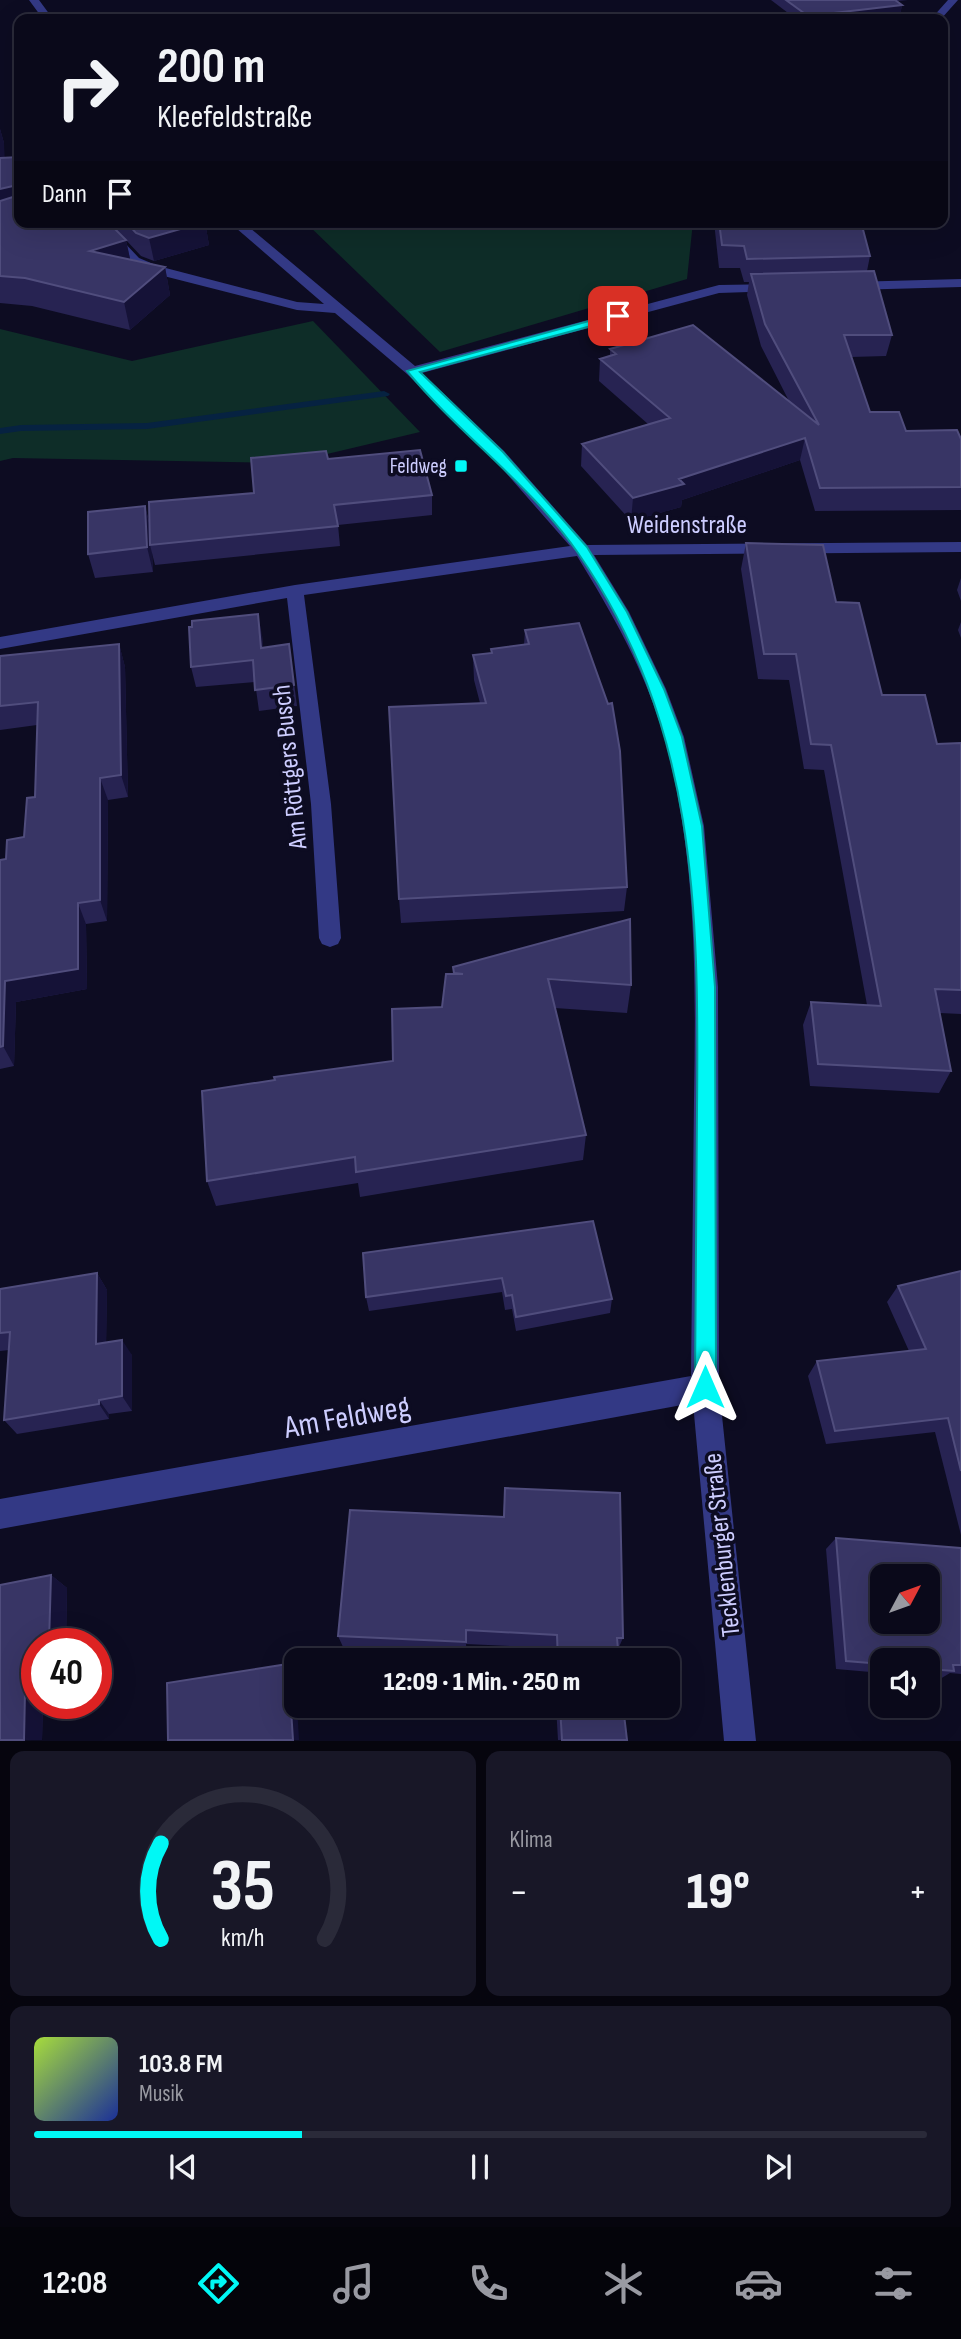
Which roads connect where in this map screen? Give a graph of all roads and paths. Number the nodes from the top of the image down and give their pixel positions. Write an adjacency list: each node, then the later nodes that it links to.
1 (953, 0): 2 (street)
2 (940, 14)
3 (104, 228): 8 (street)
4 (242, 228): 8 (street, Tecklenburger Straße)
5 (961, 283): 6 (street)
6 (840, 286)
7 (787, 287): 9 (street)
8 (337, 309): 9 (street, Tecklenburger Straße)
9 (412, 371): 11 (street, Tecklenburger Straße)
10 (961, 547): 11 (street, Weidenstraße)
11 (582, 550): 12 (street); 15 (street, Tecklenburger Straße)
12 (295, 591): 13 (street); 14 (street, Am Röttgers Busch)
13 (0, 643)
14 (330, 938)
15 (705, 1387): 16 (street, Am Feldweg); 17 (street, Tecklenburger Straße)
16 (0, 1514)
17 (740, 1741)

